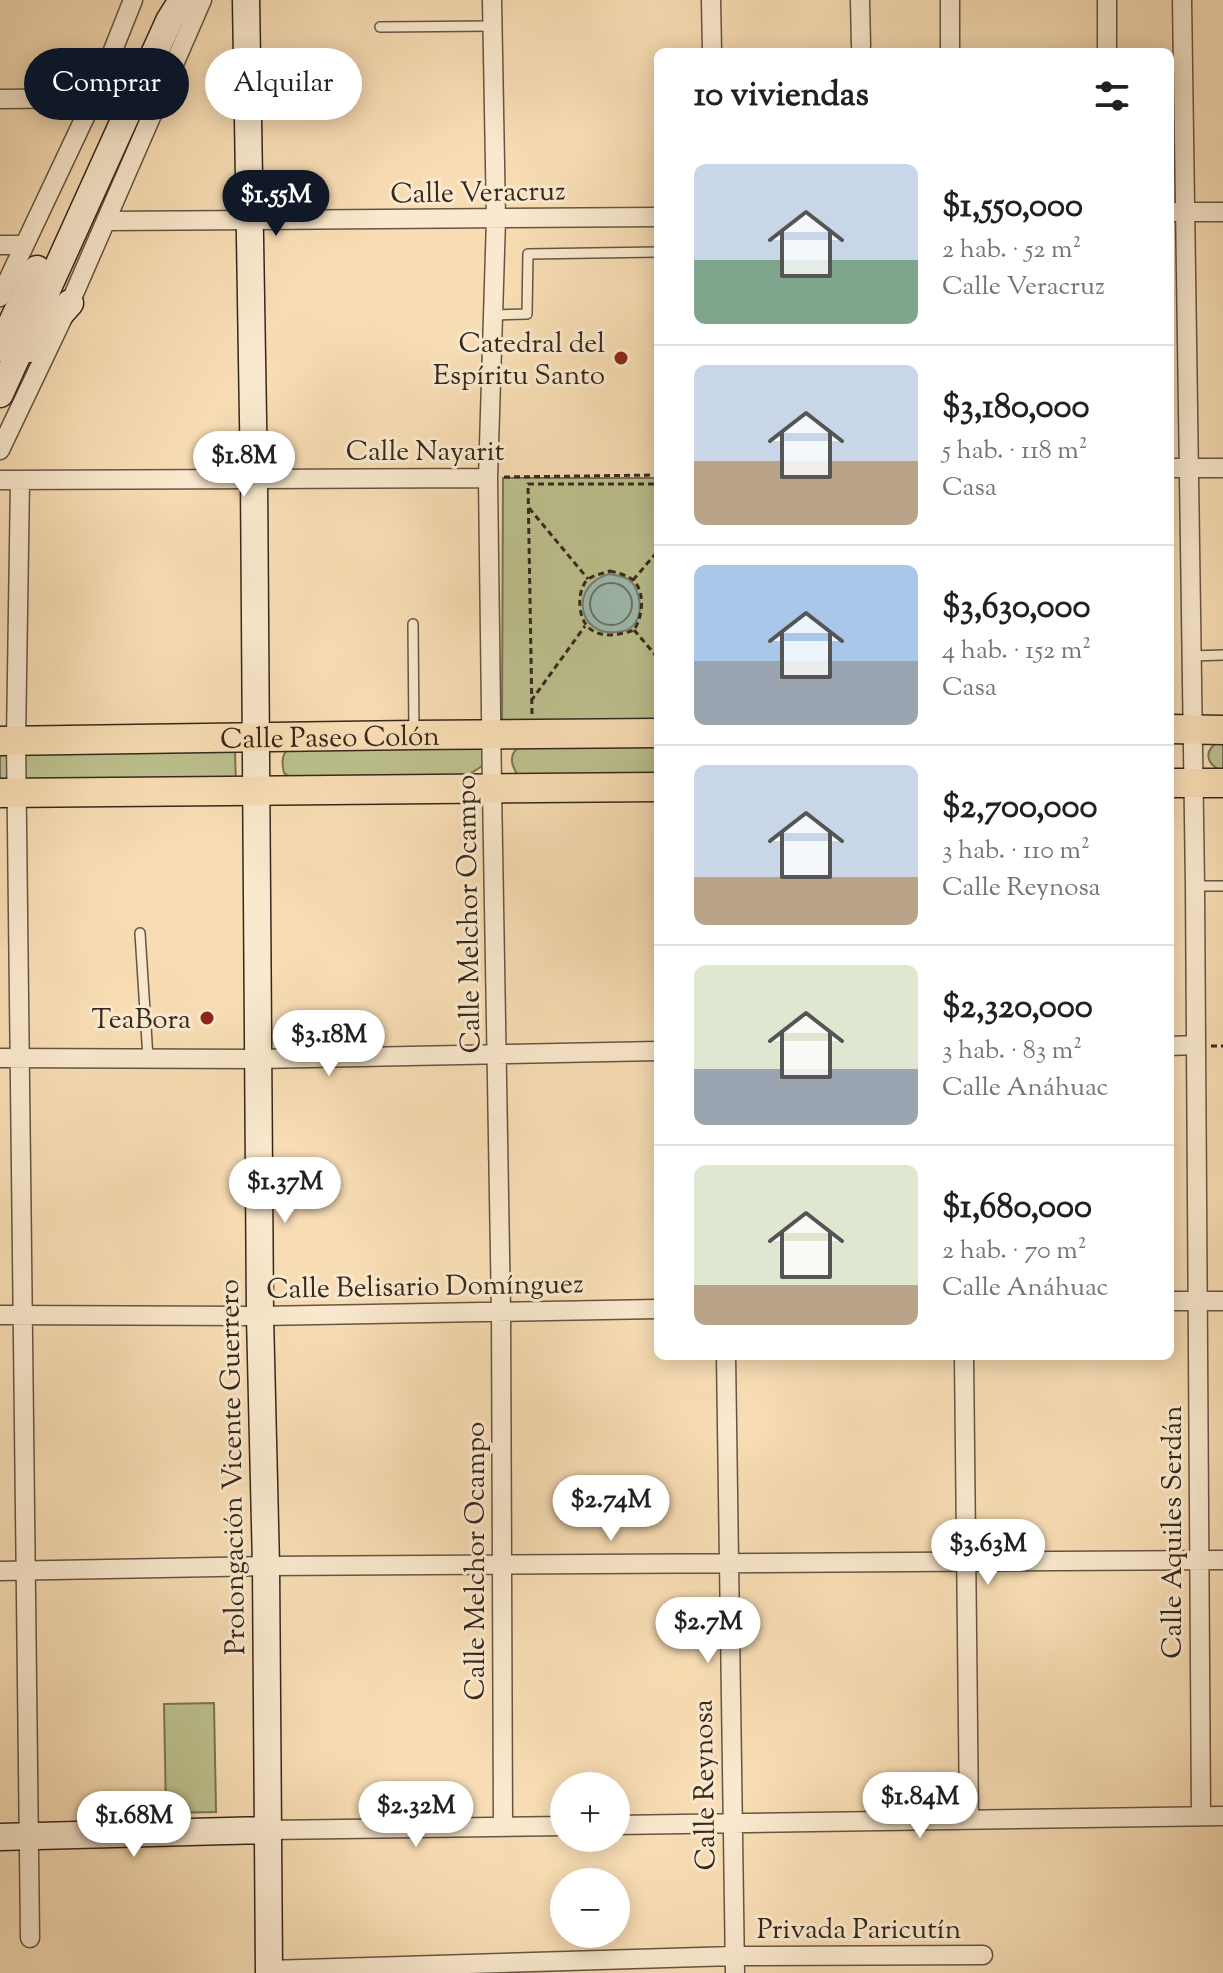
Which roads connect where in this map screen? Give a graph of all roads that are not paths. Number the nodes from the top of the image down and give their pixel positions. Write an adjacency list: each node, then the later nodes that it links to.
1 (133, 0): 15 (street)
2 (160, 0): 34 (street)
3 (182, 0): 34 (street)
4 (202, 0): 26 (street)
5 (246, 0): 27 (street, Prolongación Vicente Guerrero)
6 (492, 0): 12 (street, Calle Melchor Ocampo)
7 (711, 0): 16 (street)
8 (860, 0): 14 (street)
9 (950, 0): 17 (street)
10 (1107, 0): 18 (street)
11 (1182, 0): 22 (street, Calle Aquiles Serdán)
12 (493, 26): 13 (lane); 25 (street, Calle Melchor Ocampo)
13 (380, 27)
14 (861, 46)
15 (114, 48)
16 (712, 48)
17 (950, 48)
18 (1107, 48)
19 (0, 99): 20 (street)
20 (24, 99)
21 (84, 120): 29 (street)
22 (1177, 212): 23 (street); 37 (street, Calle Aquiles Serdán)
23 (1223, 212)
24 (654, 217): 25 (street, Calle Veracruz)
25 (496, 219): 27 (street, Calle Veracruz); 33 (street, Calle Melchor Ocampo)
26 (106, 221): 27 (street, Calle Veracruz); 32 (street)
27 (251, 221): 39 (street, Prolongación Vicente Guerrero)
28 (0, 245): 29 (street)
29 (24, 245): 31 (street)
30 (654, 252): 33 (lane)
31 (0, 297)
32 (70, 303): 34 (street); 36 (street)
33 (493, 315): 40 (street, Calle Melchor Ocampo)
34 (6, 359): 35 (street)
35 (0, 394)
36 (0, 450)
37 (1179, 468): 38 (street); 45 (street, Calle Aquiles Serdán)
38 (1223, 468)
39 (254, 478): 40 (street, Calle Nayarit); 42 (street, Calle Nayarit); 51 (street, Prolongación Vicente Guerrero)
40 (488, 478): 50 (street, Calle Melchor Ocampo)
41 (0, 480): 42 (street, Calle Nayarit)
42 (20, 480): 52 (street)
43 (413, 624): 49 (lane)
44 (1223, 655): 45 (lane)
45 (1191, 656): 46 (street, Calle Aquiles Serdán)
46 (1182, 729): 47 (main road); 53 (street, Calle Aquiles Serdán)
47 (1223, 730)
48 (654, 733): 50 (main road, Calle Paseo Colón)
49 (414, 735): 50 (main road, Calle Paseo Colón); 51 (main road, Calle Paseo Colón)
50 (492, 735): 56 (street, Calle Melchor Ocampo)
51 (255, 737): 52 (main road, Calle Paseo Colón); 57 (street, Prolongación Vicente Guerrero)
52 (8, 741): 58 (street)
53 (1181, 783): 54 (main road); 59 (street, Calle Aquiles Serdán)
54 (1223, 783)
55 (654, 787): 56 (main road, Calle Paseo Colón)
56 (492, 789): 57 (main road, Calle Paseo Colón); 65 (street, Calle Melchor Ocampo)
57 (256, 792): 58 (main road, Calle Paseo Colón); 69 (street, Prolongación Vicente Guerrero)
58 (8, 793): 67 (street)
59 (1195, 886): 60 (lane); 62 (street, Calle Aquiles Serdán)
60 (1223, 886)
61 (140, 933): 68 (lane)
62 (1196, 1045): 63 (street); 71 (street, Calle Aquiles Serdán)
63 (1174, 1046)
64 (654, 1051): 65 (street)
65 (498, 1053): 69 (street); 74 (street, Calle Melchor Ocampo)
66 (0, 1058): 67 (street)
67 (19, 1058): 68 (street); 76 (street)
68 (148, 1058): 69 (street)
69 (259, 1059): 77 (street, Prolongación Vicente Guerrero)
70 (1174, 1301): 71 (street)
71 (1197, 1301): 72 (street); 80 (street, Calle Aquiles Serdán)
72 (1223, 1301)
73 (654, 1309): 74 (street, Calle Belisario Domínguez)
74 (501, 1312): 77 (street, Calle Belisario Domínguez); 85 (street, Calle Melchor Ocampo)
75 (0, 1315): 76 (street, Calle Belisario Domínguez)
76 (23, 1315): 77 (street, Calle Belisario Domínguez); 87 (street)
77 (260, 1316): 84 (street, Prolongación Vicente Guerrero)
78 (726, 1360): 83 (street, Calle Reynosa)
79 (964, 1360): 82 (street)
80 (1199, 1560): 81 (street); 82 (street); 88 (street, Calle Aquiles Serdán)
81 (1223, 1560)
82 (966, 1561): 83 (street); 90 (street)
83 (727, 1563): 85 (street); 91 (street, Calle Reynosa)
84 (266, 1566): 85 (street); 87 (street); 95 (street, Prolongación Vicente Guerrero)
85 (501, 1566): 94 (street, Calle Melchor Ocampo)
86 (0, 1571): 87 (street)
87 (27, 1571): 96 (street)
88 (1201, 1816): 89 (street); 90 (street)
89 (1223, 1816)
90 (969, 1819): 91 (street)
91 (732, 1823): 92 (street); 100 (street, Calle Reynosa)
92 (630, 1825)
93 (550, 1826): 94 (street)
94 (503, 1827): 95 (street)
95 (268, 1830): 96 (street); 101 (street, Prolongación Vicente Guerrero)
96 (28, 1836): 97 (street); 98 (street)
97 (0, 1837)
98 (30, 1938)
99 (983, 1955): 100 (street, Privada Paricutín)
100 (734, 1965): 101 (street, Privada Paricutín)
101 (269, 1972)

